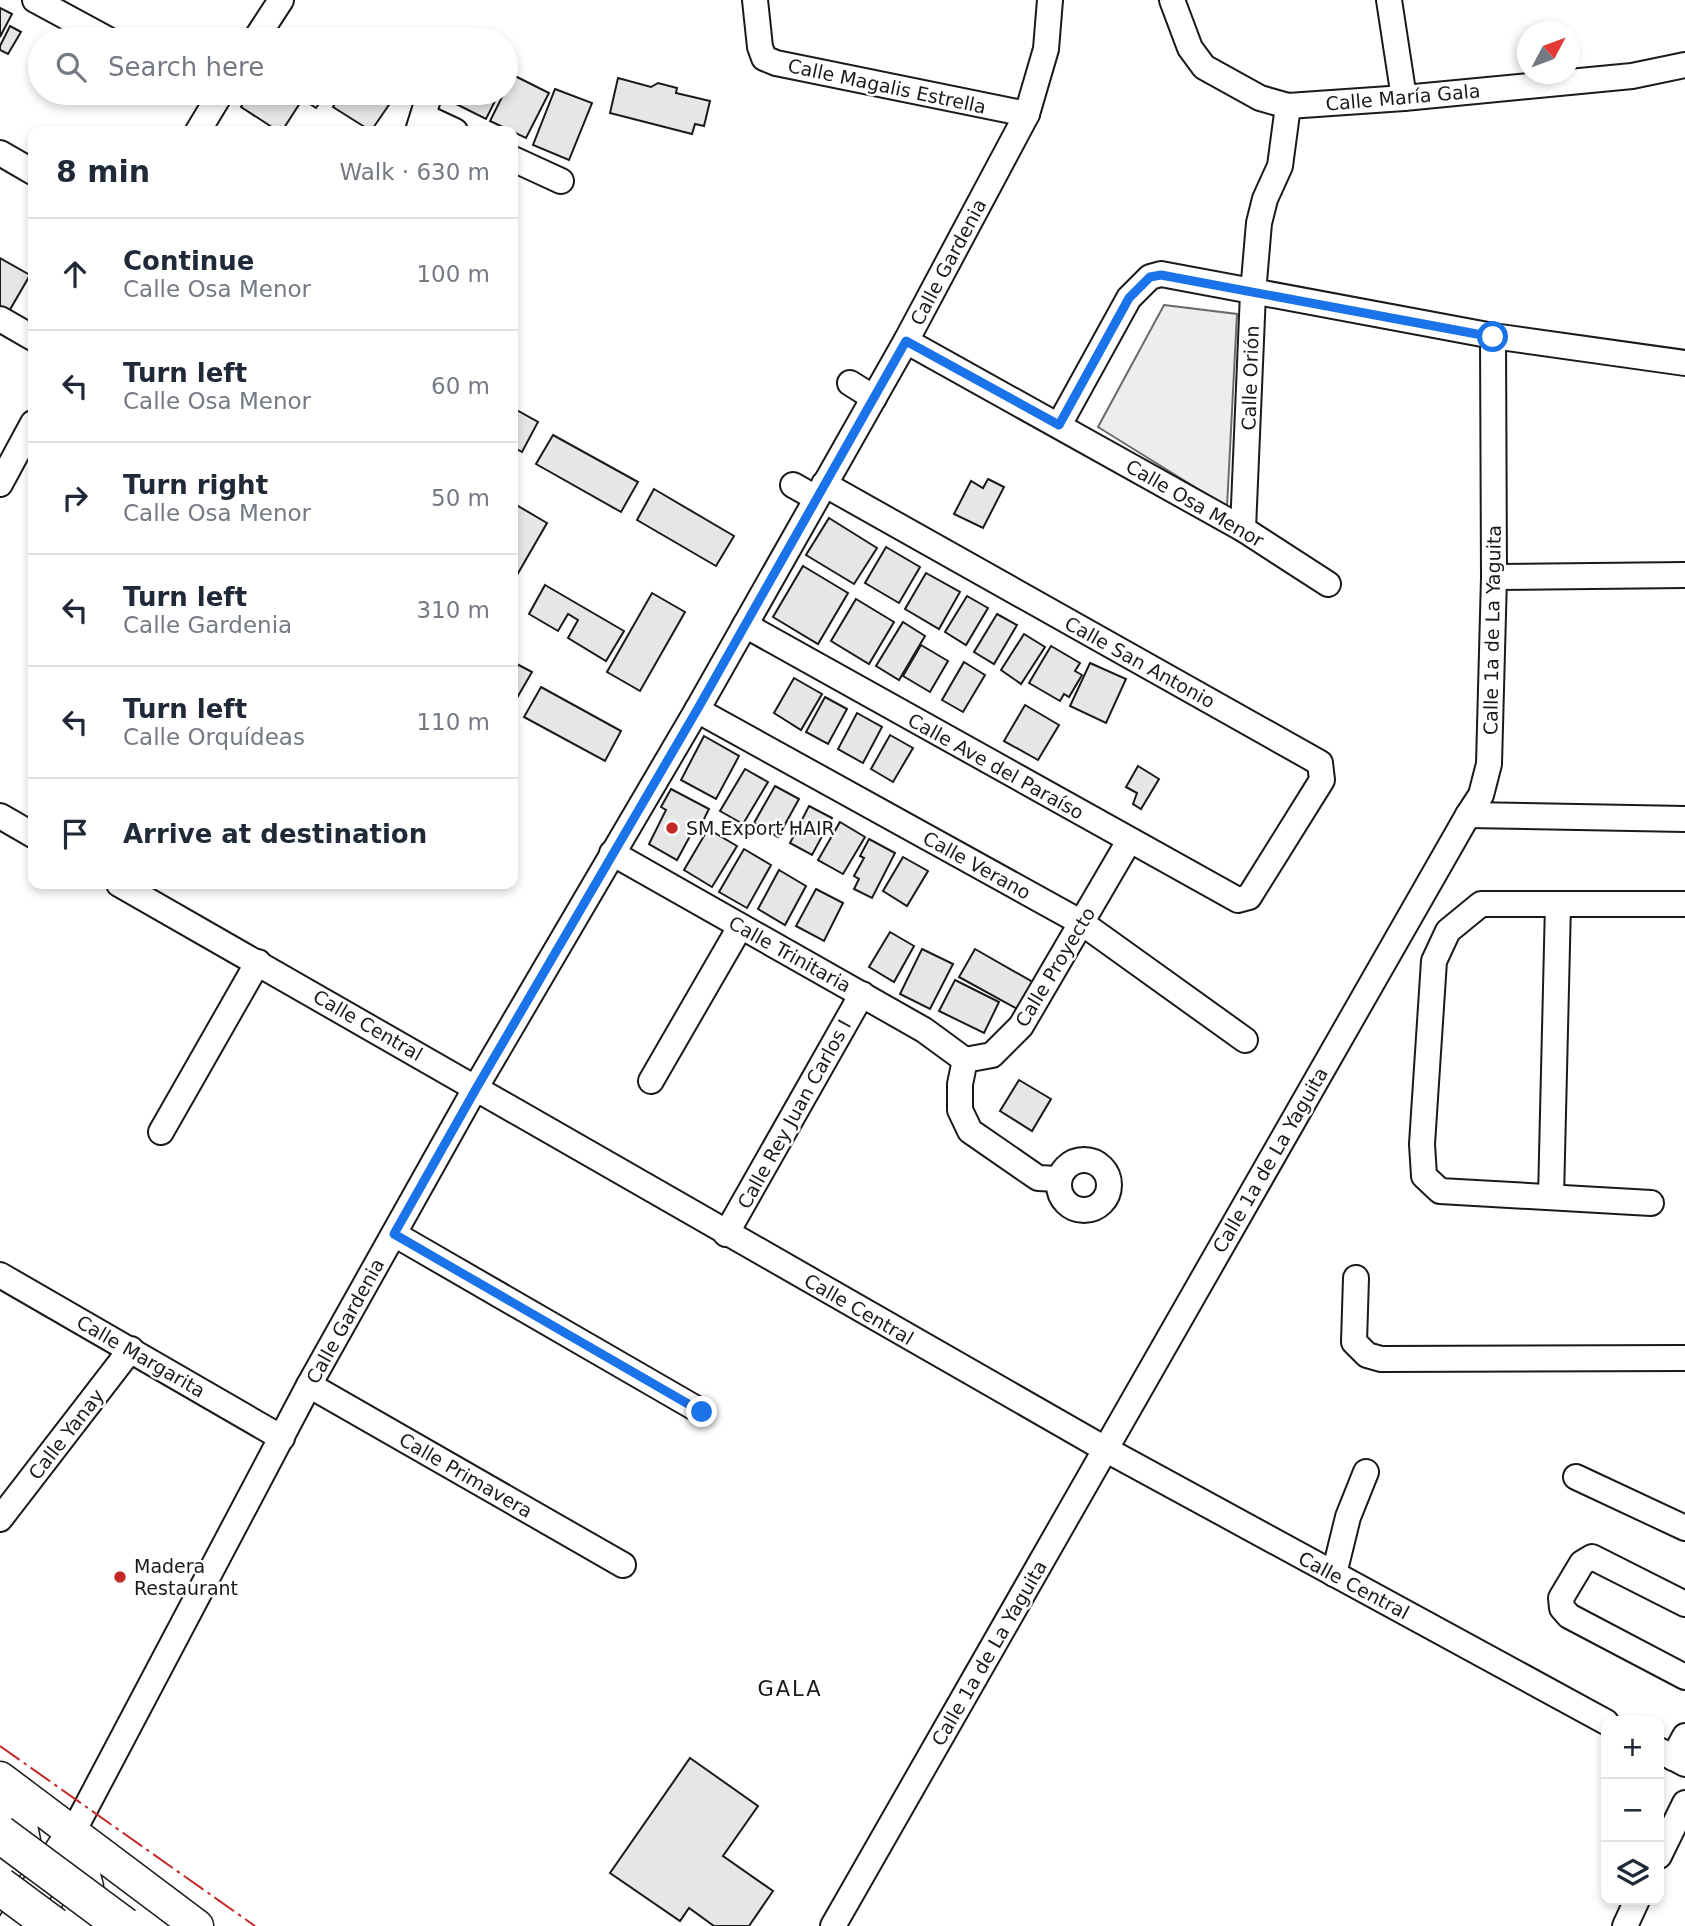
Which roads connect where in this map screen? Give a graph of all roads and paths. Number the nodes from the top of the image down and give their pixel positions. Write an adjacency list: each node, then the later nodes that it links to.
1 (35, 0): 7 (street)
2 (281, 0): 8 (street)
3 (755, 0): 14 (street, Calle Magalis Estrella)
4 (1050, 0): 14 (street, Calle Gardenia)
5 (1172, 0): 12 (street, Calle María Gala)
6 (1389, 0): 10 (street)
7 (87, 28)
8 (263, 28)
9 (1685, 65): 10 (street, Calle María Gala)
10 (1404, 98): 12 (street, Calle María Gala)
11 (210, 105): 15 (street)
12 (1288, 106): 21 (street, Calle Orión)
13 (424, 113): 16 (street)
14 (1027, 114): 25 (street, Calle Gardenia)
15 (200, 126)
16 (446, 126)
17 (0, 153): 19 (street)
18 (518, 161): 20 (street)
19 (28, 169)
20 (561, 181)
21 (1253, 293): 24 (street); 29 (street); 34 (street, Calle Orión)
22 (0, 319): 23 (street)
23 (28, 335)
24 (1493, 337): 26 (street); 36 (street, Calle 1a de La Yaguita)
25 (906, 341): 28 (street, Calle Gardenia); 29 (street, Calle Osa Menor)
26 (1685, 363)
27 (850, 383): 28 (street)
28 (874, 397): 33 (street, Calle Gardenia)
29 (1059, 425): 34 (street, Calle Osa Menor)
30 (28, 432): 31 (street)
31 (0, 484)
32 (793, 485): 33 (street)
33 (820, 491): 38 (street, Calle Gardenia); 47 (street, Calle San Antonio)
34 (1243, 529): 37 (street, Calle Osa Menor)
35 (1685, 575): 36 (street)
36 (1494, 577): 40 (street, Calle 1a de La Yaguita)
37 (1328, 584)
38 (745, 625): 39 (street, Calle Gardenia); 44 (street, Calle Ave del Paraíso)
39 (697, 710): 45 (street, Calle Gardenia); 50 (street, Calle Verano)
40 (1468, 815): 42 (street); 71 (street, Calle 1a de La Yaguita)
41 (0, 816): 43 (street)
42 (1685, 819)
43 (28, 832)
44 (1129, 841): 47 (street, Calle Ave del Paraíso); 50 (street, Calle Proyecto)
45 (612, 853): 51 (street, Calle Trinitaria); 57 (street, Calle Gardenia)
46 (128, 889): 52 (street, Calle Central)
47 (1249, 897)
48 (1558, 904): 49 (street); 60 (street); 60 (street)
49 (1685, 904)
50 (1082, 923): 54 (street, Calle Verano); 55 (street, Calle Proyecto)
51 (740, 927): 53 (street, Calle Trinitaria); 56 (street)
52 (258, 962): 57 (street, Calle Central); 58 (street)
53 (862, 994): 55 (street, Calle Trinitaria); 63 (street, Calle Rey Juan Carlos I)
54 (1245, 1041)
55 (965, 1060): 59 (street)
56 (650, 1081)
57 (477, 1087): 62 (street, Calle Gardenia); 63 (street, Calle Central)
58 (161, 1132)
59 (1059, 1180)
60 (1551, 1197): 61 (street)
61 (1651, 1203)
62 (394, 1234): 68 (street, Calle Gardenia); 69 (street)
63 (726, 1234): 71 (street, Calle Central)
64 (0, 1275): 66 (street, Calle Margarita)
65 (1356, 1278): 67 (street)
66 (131, 1349): 70 (street, Calle Margarita); 74 (street, Calle Yanay)
67 (1685, 1358)
68 (309, 1385): 70 (street, Calle Gardenia); 76 (street, Calle Primavera)
69 (702, 1412)
70 (282, 1438): 84 (street, Calle Gardenia)
71 (1105, 1450): 77 (street, Calle Central); 96 (street, Calle 1a de La Yaguita)
72 (1366, 1472): 77 (street)
73 (1576, 1477): 75 (street)
74 (0, 1519)
75 (1685, 1528)
76 (623, 1565)
77 (1334, 1574): 80 (street, Calle Central)
78 (1685, 1604): 79 (street)
79 (1685, 1677)
80 (1601, 1718)
81 (0, 1778): 84 (main road)
82 (0, 1789): 87 (main road)
83 (1685, 1803): 86 (street)
84 (73, 1832): 90 (main road); 92 (main road); 95 (main road)
85 (0, 1834): 94 (highway, bridge)
86 (1664, 1846)
87 (0, 1872)
88 (0, 1886): 91 (highway, bridge)
89 (1635, 1905): 97 (street)
90 (13, 1926)
91 (54, 1926)
92 (73, 1926)
93 (106, 1926): 95 (main road)
94 (124, 1926)
95 (195, 1926)
96 (833, 1926)
97 (1625, 1926)

